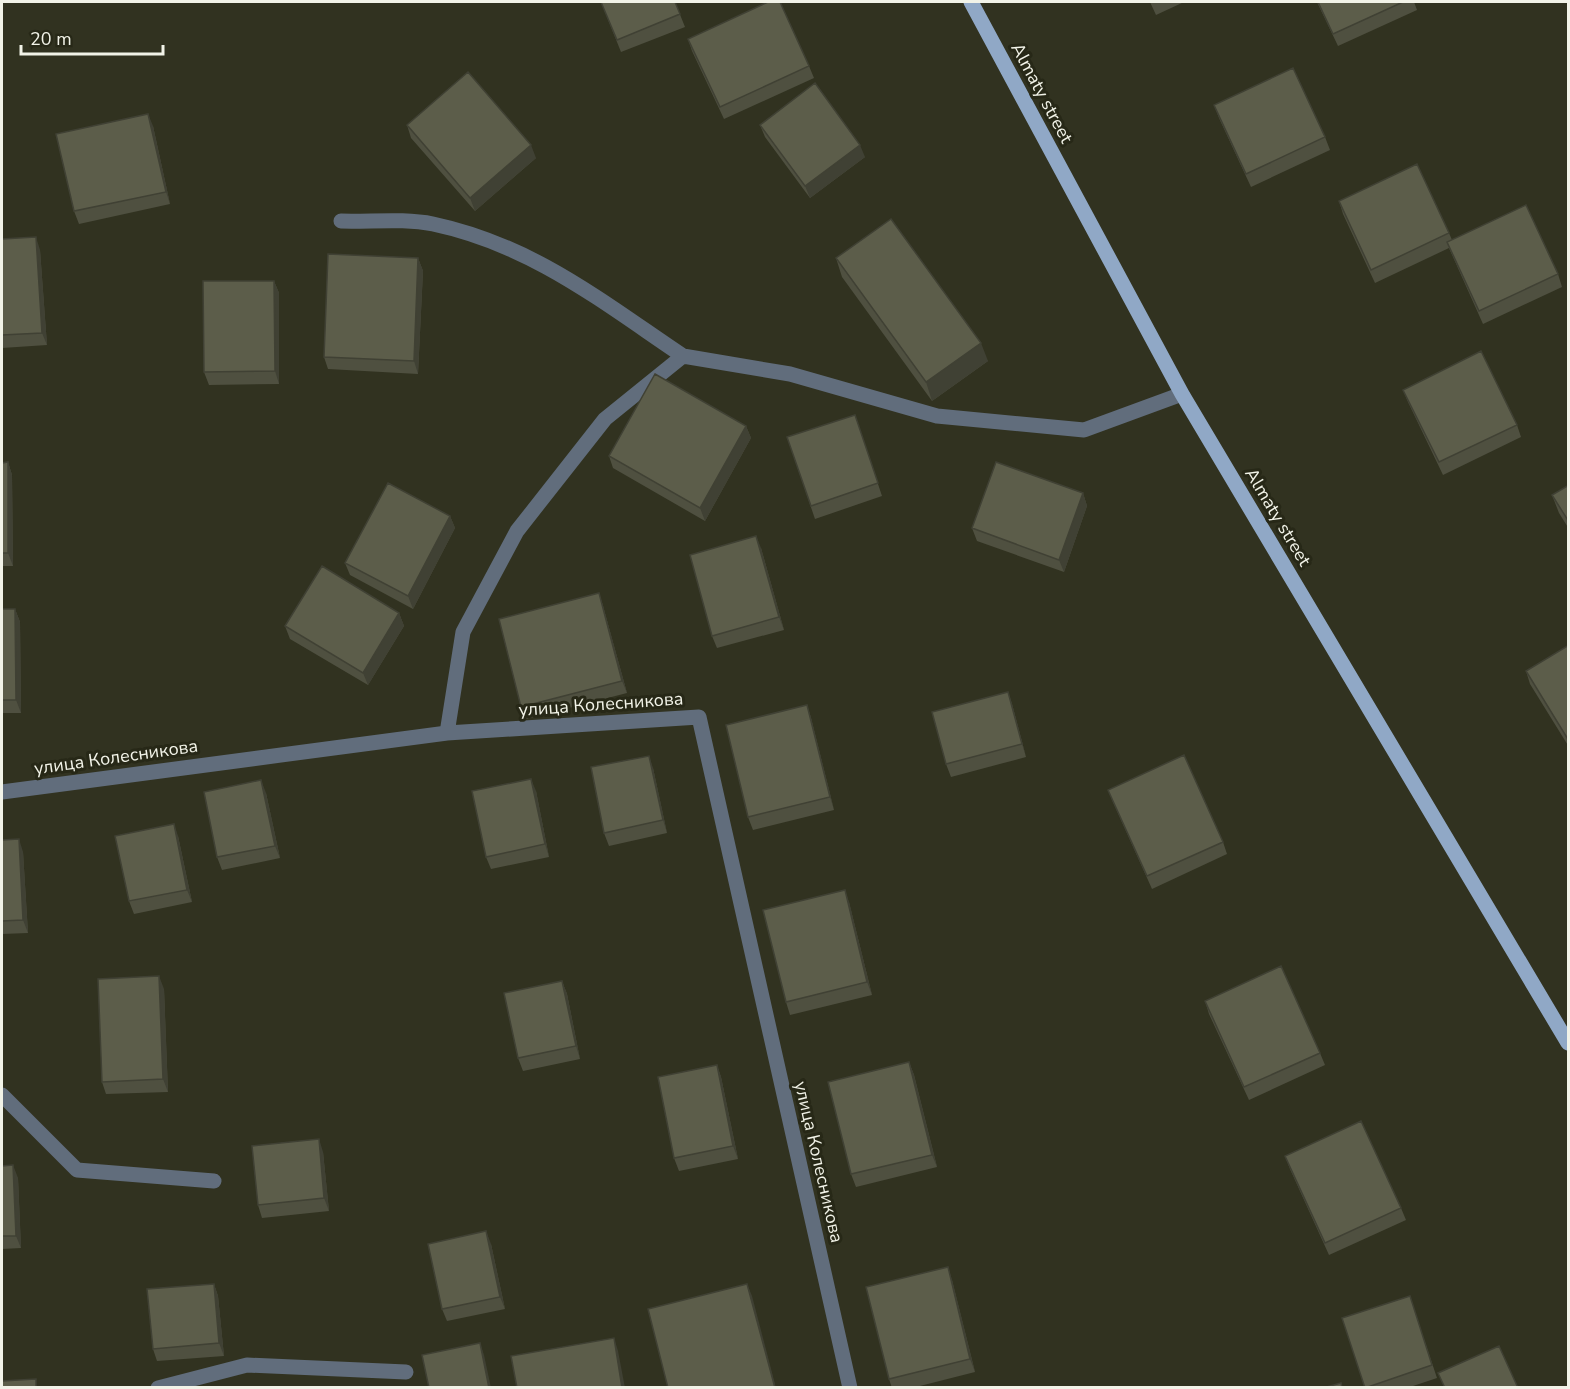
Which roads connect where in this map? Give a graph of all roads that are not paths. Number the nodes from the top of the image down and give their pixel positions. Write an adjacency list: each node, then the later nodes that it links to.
1 (971, 2): 4 (main road, Almaty street)
2 (341, 221): 3 (street)
3 (683, 356): 4 (street); 5 (street)
4 (1182, 394): 7 (main road, Almaty street)
5 (447, 733): 6 (street, улица Колесникова); 12 (street, улица Колесникова)
6 (2, 792)
7 (1569, 1043)
8 (2, 1095): 9 (street)
9 (214, 1181)
10 (406, 1372): 11 (street)
11 (158, 1388)
12 (850, 1388)

